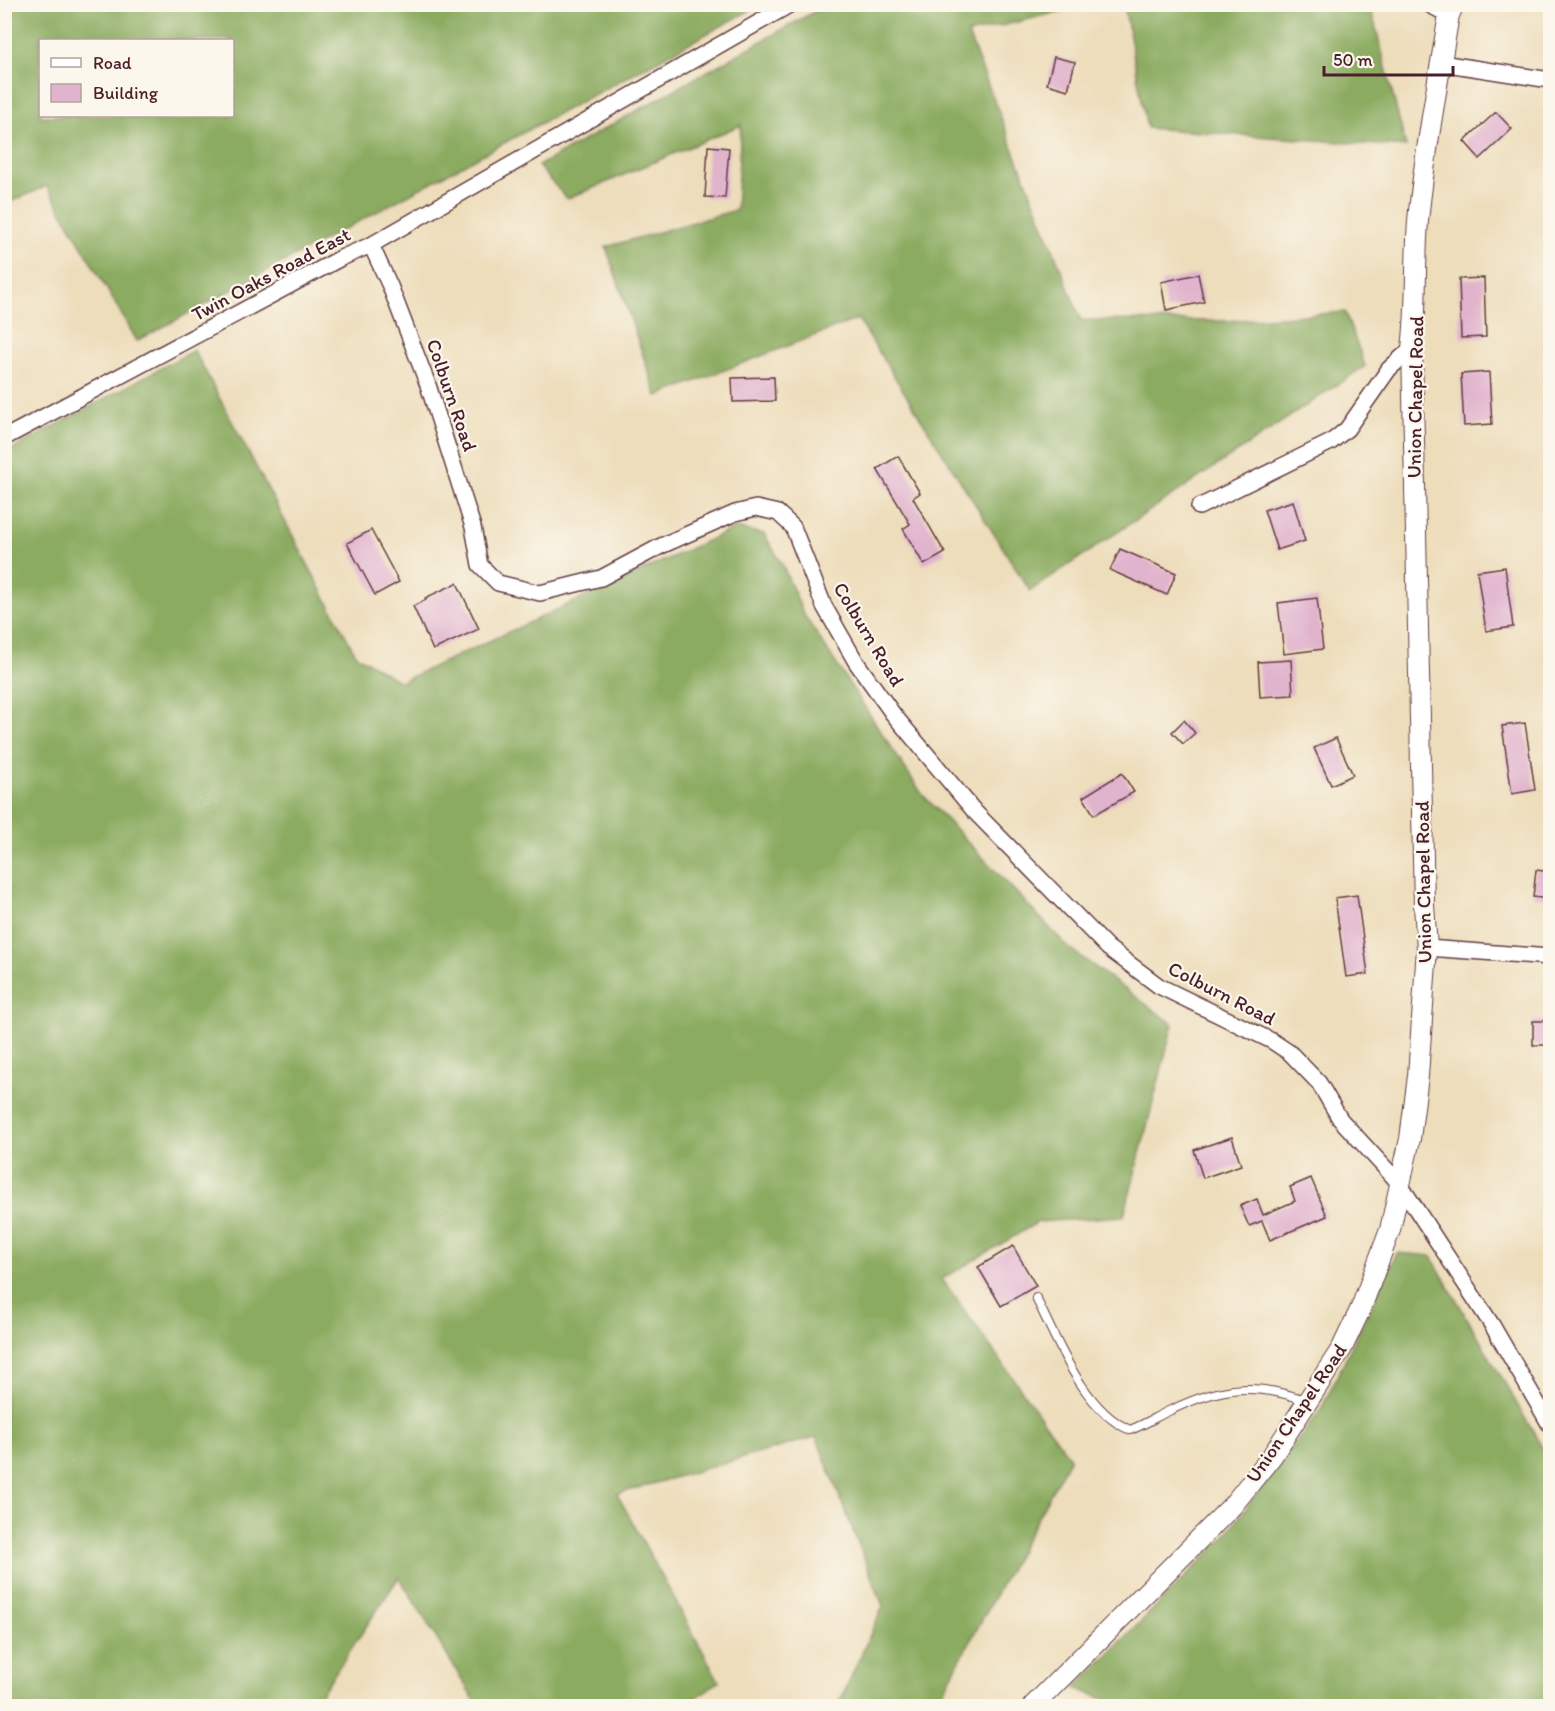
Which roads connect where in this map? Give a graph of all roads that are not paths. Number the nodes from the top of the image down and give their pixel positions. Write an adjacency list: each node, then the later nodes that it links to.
1 (791, 4): 6 (street, Twin Oaks Road East)
2 (1428, 4): 3 (street)
3 (1451, 10): 4 (street, Union Chapel Road)
4 (1441, 63): 5 (street); 7 (street, Union Chapel Road)
5 (1551, 80)
6 (371, 245): 8 (street, Twin Oaks Road East); 12 (street, Colburn Road)
7 (1412, 348): 9 (street); 10 (street, Union Chapel Road)
8 (4, 438)
9 (1199, 507)
10 (1427, 948): 11 (street); 12 (street, Union Chapel Road)
11 (1551, 957)
12 (1399, 1183): 14 (street, Union Chapel Road); 15 (street, Colburn Road)
13 (1036, 1298): 14 (lane)
14 (1310, 1401): 16 (street, Union Chapel Road)
15 (1551, 1425)
16 (1033, 1707)

